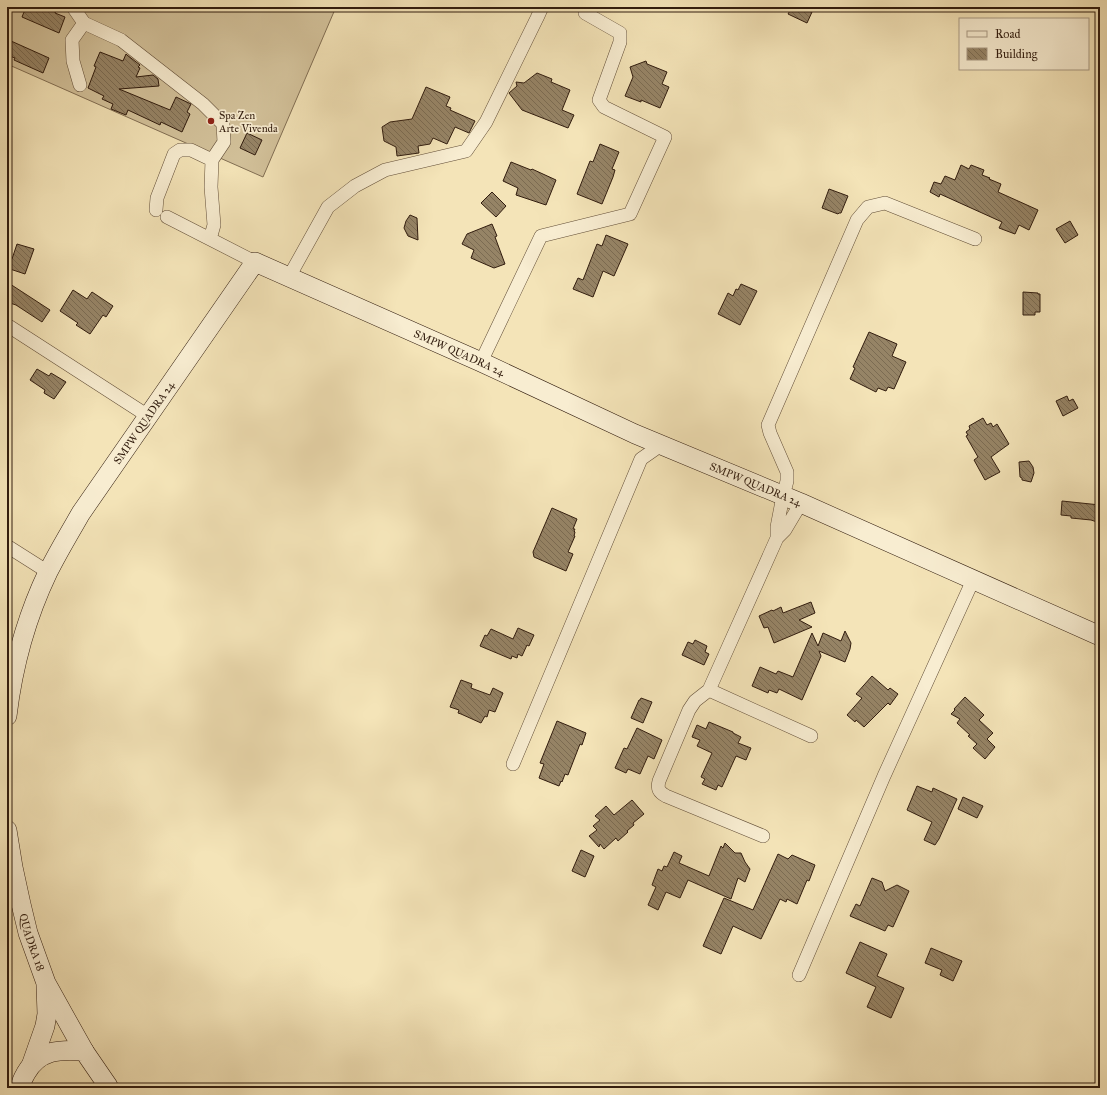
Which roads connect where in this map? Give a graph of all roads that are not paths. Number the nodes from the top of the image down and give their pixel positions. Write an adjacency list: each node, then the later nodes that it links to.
1 (73, 7): 4 (street)
2 (542, 7): 12 (street)
3 (585, 13): 14 (street)
4 (84, 23): 5 (street); 6 (street)
5 (80, 85)
6 (212, 160): 7 (street); 9 (street)
7 (156, 210)
8 (167, 217): 9 (street)
9 (210, 239): 11 (street)
10 (975, 239): 19 (street)
11 (254, 262): 12 (street, SMPW QUADRA 24); 15 (street, SMPW QUADRA 24)
12 (289, 277): 14 (street, SMPW QUADRA 24)
13 (7, 326): 15 (street)
14 (481, 362): 16 (street, SMPW QUADRA 24)
15 (148, 416): 23 (street, SMPW QUADRA 24)
16 (635, 434): 17 (street, SMPW QUADRA 24); 18 (street)
17 (661, 445): 18 (street); 19 (street, SMPW QUADRA 24)
18 (641, 459): 30 (street)
19 (783, 496): 20 (street, SMPW QUADRA 24); 21 (street)
20 (801, 503): 21 (street); 24 (street, SMPW QUADRA 24)
21 (777, 538): 27 (street)
22 (7, 546): 23 (street)
23 (48, 572): 26 (street, SMPW QUADRA 24)
24 (973, 580): 25 (street, SMPW QUADRA 24); 33 (street)
25 (1100, 636)
26 (11, 666): 28 (street)
27 (709, 690): 29 (street); 32 (street)
28 (7, 716)
29 (811, 736)
30 (512, 764)
31 (7, 830): 34 (street, QUADRA 18)
32 (763, 836)
33 (799, 975)
34 (46, 983): 35 (street); 36 (street)
35 (84, 1051): 36 (street); 38 (street)
36 (32, 1063): 37 (street)
37 (18, 1086)
38 (108, 1087)

